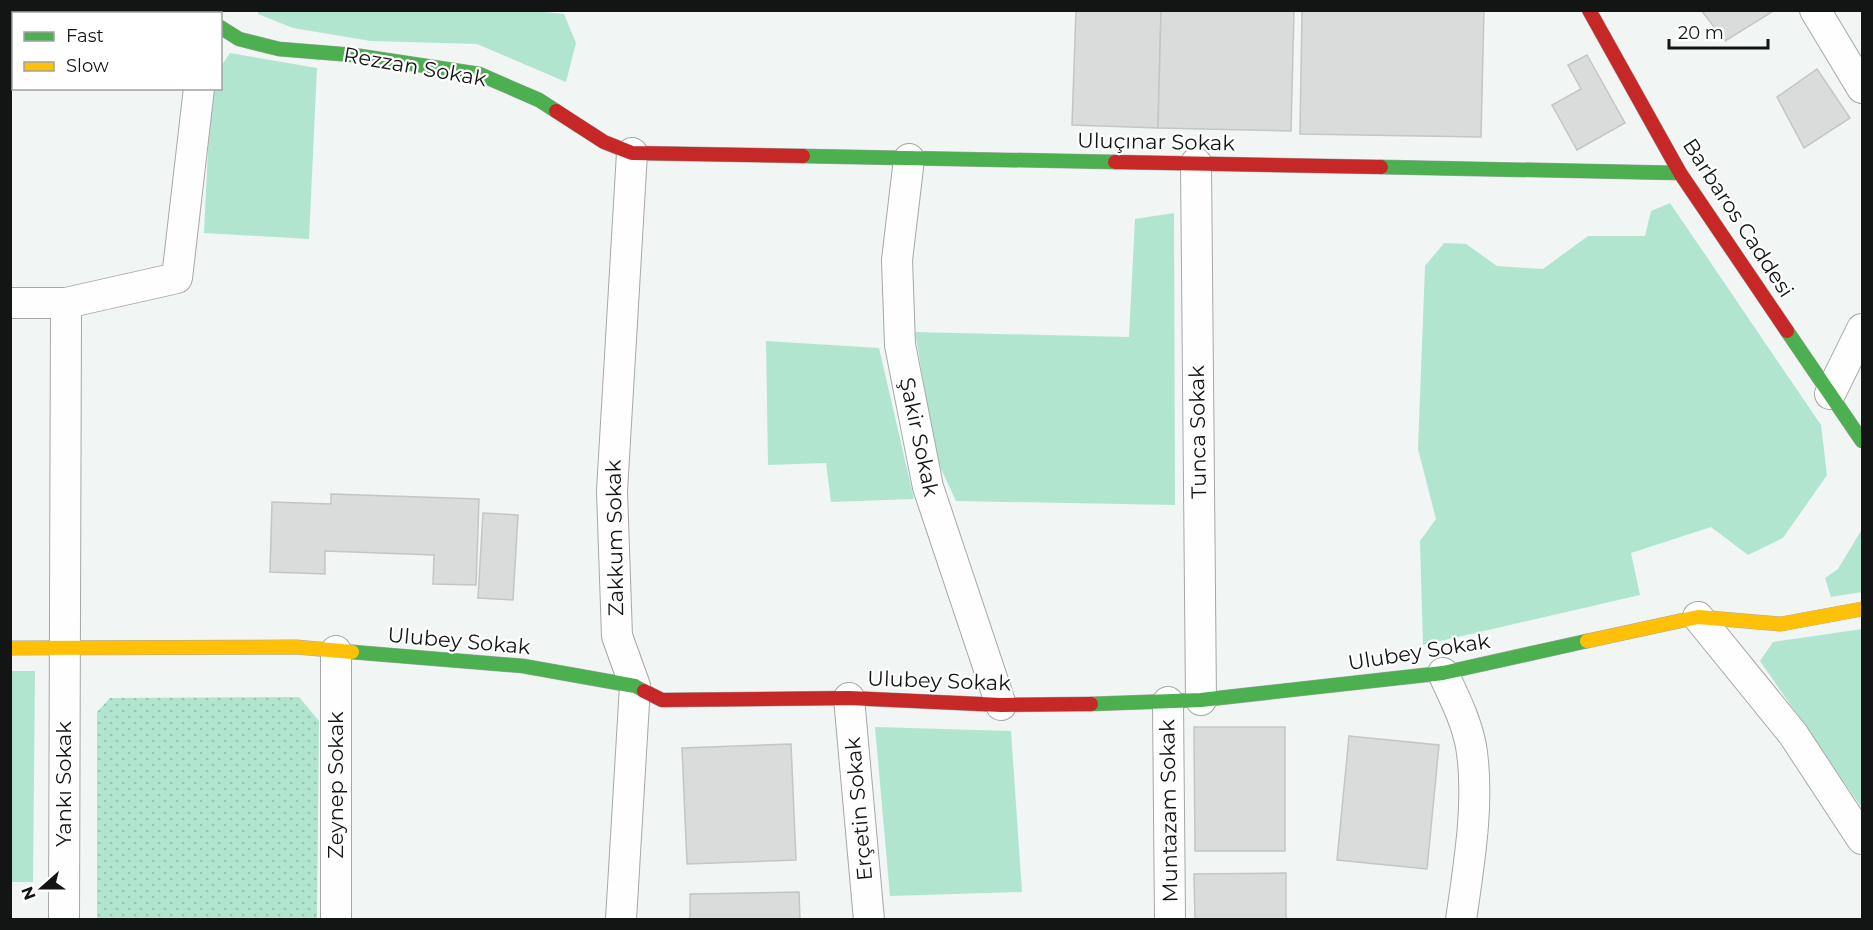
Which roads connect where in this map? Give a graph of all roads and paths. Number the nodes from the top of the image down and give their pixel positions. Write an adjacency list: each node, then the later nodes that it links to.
1 (1589, 10): 9 (street, Barbaros Caddesi)
2 (1815, 10): 4 (street)
3 (222, 28): 6 (street, Rezzan Sokak)
4 (1863, 88)
5 (199, 90): 11 (street)
6 (632, 153): 7 (street, Uluçınar Sokak); 21 (street, Zakkum Sokak)
7 (909, 159): 8 (street, Uluçınar Sokak); 25 (street, Şakir Sokak)
8 (1196, 163): 9 (street, Uluçınar Sokak); 23 (street, Tunca Sokak)
9 (1680, 173): 13 (street, Barbaros Caddesi)
10 (10, 303): 11 (street)
11 (66, 303): 18 (street, Yankı Sokak)
12 (1863, 329): 13 (street)
13 (1830, 394): 14 (street, Barbaros Caddesi)
14 (1863, 441)
15 (1863, 609): 16 (street, Ulubey Sokak)
16 (1698, 617): 20 (street, Ulubey Sokak); 26 (street)
17 (10, 648): 18 (street, Ulubey Sokak)
18 (64, 648): 19 (street, Ulubey Sokak); 27 (street, Yankı Sokak)
19 (336, 651): 21 (street, Ulubey Sokak); 28 (street, Zeynep Sokak)
20 (1443, 673): 23 (street, Ulubey Sokak); 32 (street)
21 (635, 686): 22 (street, Ulubey Sokak); 29 (street, Zakkum Sokak)
22 (849, 698): 25 (street, Ulubey Sokak); 30 (street, Erçetin Sokak)
23 (1201, 700): 24 (street, Ulubey Sokak)
24 (1168, 702): 25 (street, Ulubey Sokak); 31 (street, Muntazam Sokak)
25 (1001, 705)
26 (1863, 838)
27 (64, 920)
28 (336, 920)
29 (621, 920)
30 (869, 920)
31 (1170, 920)
32 (1461, 920)

